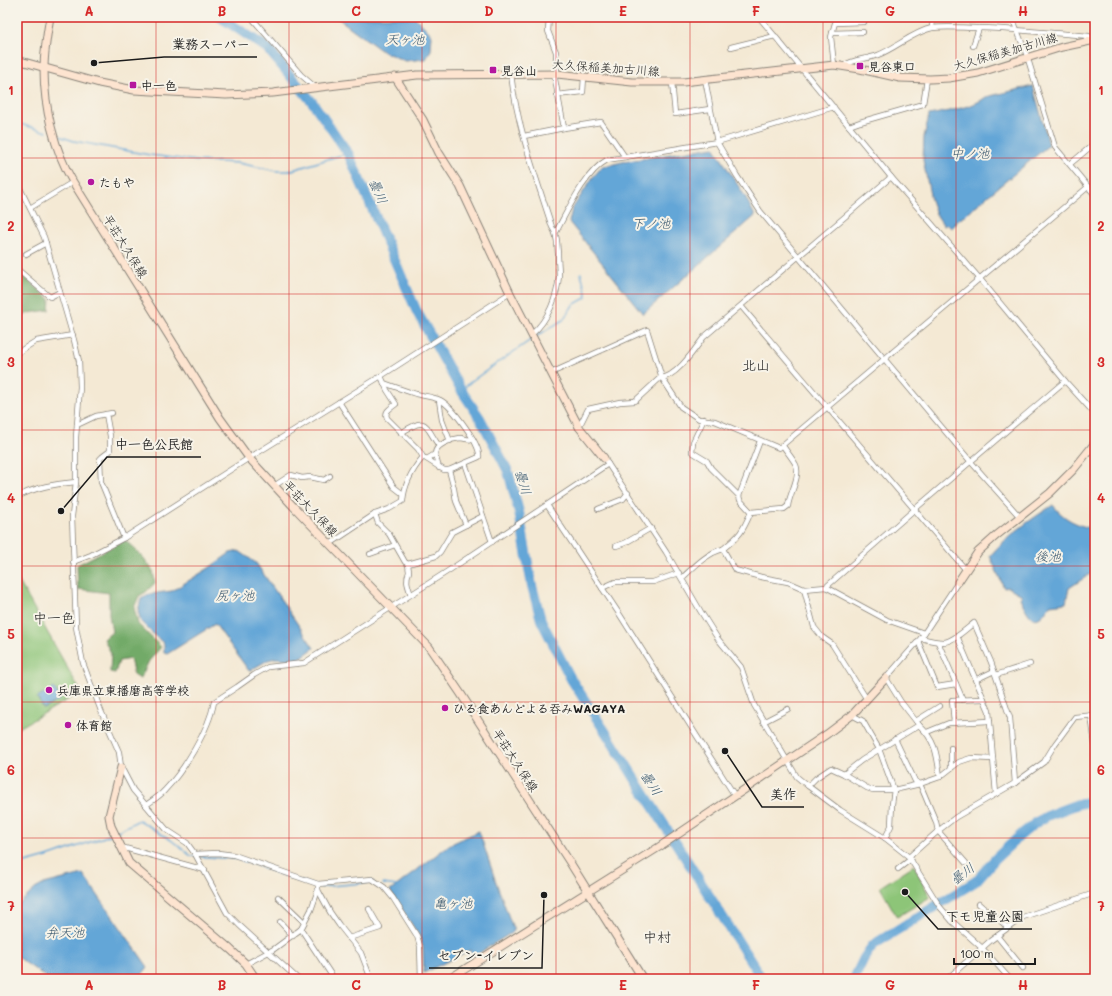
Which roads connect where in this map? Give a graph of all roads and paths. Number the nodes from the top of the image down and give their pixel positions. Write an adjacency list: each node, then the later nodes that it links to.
1 (50, 17): 21 (main road, 平荘大久保線)
2 (251, 17): 30 (street)
3 (549, 17): 24 (street)
4 (759, 17): 13 (street)
5 (933, 17): 8 (street)
6 (1012, 17): 10 (street)
7 (864, 22): 12 (street)
8 (932, 28): 9 (street); 20 (street)
9 (979, 28): 10 (street); 15 (street)
10 (1016, 30): 14 (street); 17 (street)
11 (863, 32): 12 (street)
12 (832, 33): 19 (street)
13 (775, 36): 16 (street); 22 (street)
14 (1095, 40): 17 (main road, 大久保稲美加古川線)
15 (973, 46)
16 (731, 47)
17 (1027, 56): 28 (main road, 大久保稲美加古川線); 40 (street)
18 (17, 60): 21 (main road, 大久保稲美加古川線)
19 (834, 65): 20 (main road, 大久保稲美加古川線); 22 (main road, 大久保稲美加古川線)
20 (843, 66): 28 (main road, 大久保稲美加古川線)
21 (44, 68): 30 (main road, 大久保稲美加古川線); 43 (main road, 平荘大久保線)
22 (802, 68): 27 (main road, 大久保稲美加古川線); 32 (street)
23 (511, 74): 24 (main road, 大久保稲美加古川線); 25 (main road, 大久保稲美加古川線); 36 (street)
24 (555, 74): 26 (main road, 大久保稲美加古川線); 31 (street)
25 (395, 77): 30 (main road, 大久保稲美加古川線); 54 (main road)
26 (584, 77): 29 (main road, 大久保稲美加古川線); 31 (street)
27 (705, 79): 29 (main road, 大久保稲美加古川線); 33 (street)
28 (928, 79): 34 (street)
29 (672, 82): 33 (street)
30 (315, 87)
31 (557, 95): 35 (street)
32 (834, 107): 34 (street); 37 (street)
33 (710, 109): 37 (street)
34 (850, 126): 41 (street)
35 (564, 128): 36 (street); 39 (street)
36 (524, 136): 47 (street)
37 (717, 142): 39 (street); 50 (street)
38 (1095, 142): 40 (street)
39 (625, 157): 47 (street)
40 (1070, 164): 44 (street)
41 (891, 177): 50 (street); 52 (street)
42 (17, 182): 46 (street)
43 (73, 182): 46 (street); 83 (main road, 平荘大久保線)
44 (1088, 187): 45 (street); 52 (street)
45 (1095, 196)
46 (30, 208): 48 (street)
47 (556, 232): 57 (street)
48 (46, 243): 49 (street); 53 (street)
49 (26, 254)
50 (798, 257): 55 (street); 59 (street)
51 (17, 269): 53 (street)
52 (980, 279): 59 (street); 63 (street)
53 (60, 292): 56 (street)
54 (510, 293): 57 (main road); 61 (street)
55 (741, 306): 62 (street); 67 (street)
56 (73, 335): 58 (street); 72 (street)
57 (534, 338): 60 (main road)
58 (17, 354)
59 (884, 359): 67 (street); 86 (street)
60 (552, 373): 62 (street); 73 (main road)
61 (381, 376): 64 (street); 66 (street)
62 (662, 378): 71 (street); 73 (street)
63 (1065, 381): 70 (street); 86 (street)
64 (384, 383): 65 (street); 74 (street)
65 (439, 400): 75 (street); 76 (street)
66 (339, 402): 83 (street); 94 (street)
67 (828, 408): 80 (street); 99 (street)
68 (112, 413): 69 (street)
69 (106, 414): 72 (street); 106 (street)
70 (1095, 414)
71 (704, 419): 77 (street); 95 (street)
72 (77, 425): 91 (street)
73 (579, 427): 85 (main road)
74 (401, 433): 79 (street); 84 (street)
75 (473, 439): 76 (street); 87 (street)
76 (450, 441): 79 (street)
77 (760, 441): 80 (street); 95 (street)
78 (1095, 443): 81 (main road)
79 (439, 446): 82 (street)
80 (783, 446): 100 (street)
81 (1092, 452): 103 (main road)
82 (435, 454): 84 (street); 88 (street)
83 (249, 458): 92 (main road, 平荘大久保線); 106 (street)
84 (425, 458): 88 (street); 94 (street)
85 (606, 461): 93 (street); 97 (street)
86 (971, 462): 99 (street); 103 (street)
87 (464, 463): 89 (street); 102 (street)
88 (439, 468): 89 (street)
89 (448, 470): 104 (street)
90 (330, 476): 92 (street)
91 (76, 482): 96 (street); 113 (street)
92 (274, 486): 108 (main road, 平荘大久保線)
93 (628, 493): 98 (street); 105 (street)
94 (403, 494): 101 (street)
95 (739, 496): 100 (street)
96 (17, 497)
97 (547, 505): 107 (street); 120 (street)
98 (598, 509)
99 (915, 509): 115 (street); 119 (street)
100 (751, 512): 111 (street)
101 (375, 514): 108 (street); 109 (street)
102 (483, 516): 104 (street); 107 (street)
103 (1020, 518): 115 (main road)
104 (466, 525): 114 (street)
105 (651, 528): 110 (street); 116 (street)
106 (124, 538): 113 (street)
107 (492, 542): 122 (street)
108 (330, 544): 123 (main road, 平荘大久保線)
109 (395, 545): 112 (street); 114 (street)
110 (616, 546)
111 (723, 549): 117 (street); 121 (street)
112 (370, 554)
113 (73, 562): 152 (street)
114 (408, 564): 122 (street)
115 (966, 570): 118 (main road)
116 (679, 573): 117 (street); 120 (street)
117 (682, 578): 142 (street)
118 (958, 582): 124 (street)
119 (826, 587): 121 (street); 124 (street)
120 (602, 588): 161 (street)
121 (804, 589): 133 (street)
122 (411, 595): 123 (street)
123 (391, 608): 162 (street); 172 (main road, 平荘大久保線)
124 (924, 633): 126 (street)
125 (956, 636): 127 (street); 129 (street); 131 (street)
126 (920, 640): 127 (street); 130 (street); 132 (street)
127 (938, 642): 132 (street)
128 (1030, 664): 129 (street)
129 (995, 673): 131 (street); 156 (street)
130 (886, 678): 133 (main road); 140 (street)
131 (976, 680): 134 (street)
132 (956, 684): 135 (street)
133 (866, 698): 138 (main road)
134 (984, 699): 135 (street); 141 (street)
135 (963, 700): 143 (street)
136 (940, 706): 140 (street)
137 (788, 709): 142 (street)
138 (852, 714): 149 (street); 151 (main road)
139 (1093, 715): 147 (street); 156 (street)
140 (916, 721): 144 (street)
141 (990, 721): 143 (street); 150 (street)
142 (763, 722): 151 (street)
143 (954, 722): 145 (street)
144 (919, 725): 145 (street); 146 (street)
145 (927, 732): 155 (street)
146 (895, 739): 149 (street); 157 (street)
147 (1095, 744)
148 (951, 748): 153 (street)
149 (879, 749): 154 (street); 159 (street)
150 (993, 759): 153 (street); 160 (street)
151 (788, 760): 158 (street); 161 (main road)
152 (121, 767): 162 (street); 165 (main road)
153 (951, 768): 155 (street)
154 (844, 774): 158 (street); 159 (street)
155 (940, 777): 157 (street)
156 (1016, 783): 160 (street)
157 (920, 784): 159 (street); 163 (street)
158 (808, 786): 164 (street)
159 (894, 790): 164 (street)
160 (996, 794): 163 (street)
161 (735, 796): 172 (main road)
162 (146, 805): 166 (street)
163 (938, 831): 167 (street); 168 (street)
164 (884, 838): 167 (street)
165 (121, 847): 170 (street); 186 (main road)
166 (195, 854): 170 (street); 171 (street)
167 (910, 858): 169 (street); 184 (street)
168 (966, 863)
169 (898, 869)
170 (205, 870): 185 (street)
171 (318, 887): 178 (street); 183 (street); 193 (street)
172 (588, 892): 188 (main road, 平荘大久保線); 194 (main road)
173 (1095, 893): 179 (street)
174 (278, 897): 178 (street)
175 (979, 904): 179 (street)
176 (369, 909): 183 (street)
177 (280, 922): 181 (street)
178 (304, 922): 180 (street)
179 (1007, 928): 182 (street)
180 (301, 929): 181 (street); 191 (street)
181 (293, 936): 185 (street)
182 (997, 936): 184 (street); 187 (street)
183 (349, 938): 192 (street)
184 (982, 948): 195 (street); 196 (street)
185 (269, 952): 186 (street); 190 (street)
186 (246, 964): 189 (main road)
187 (1023, 968)
188 (640, 978)
189 (256, 979)
190 (298, 979)
191 (334, 979)
192 (371, 979)
193 (421, 979)
194 (449, 979)
195 (947, 979)
196 (1010, 979)

